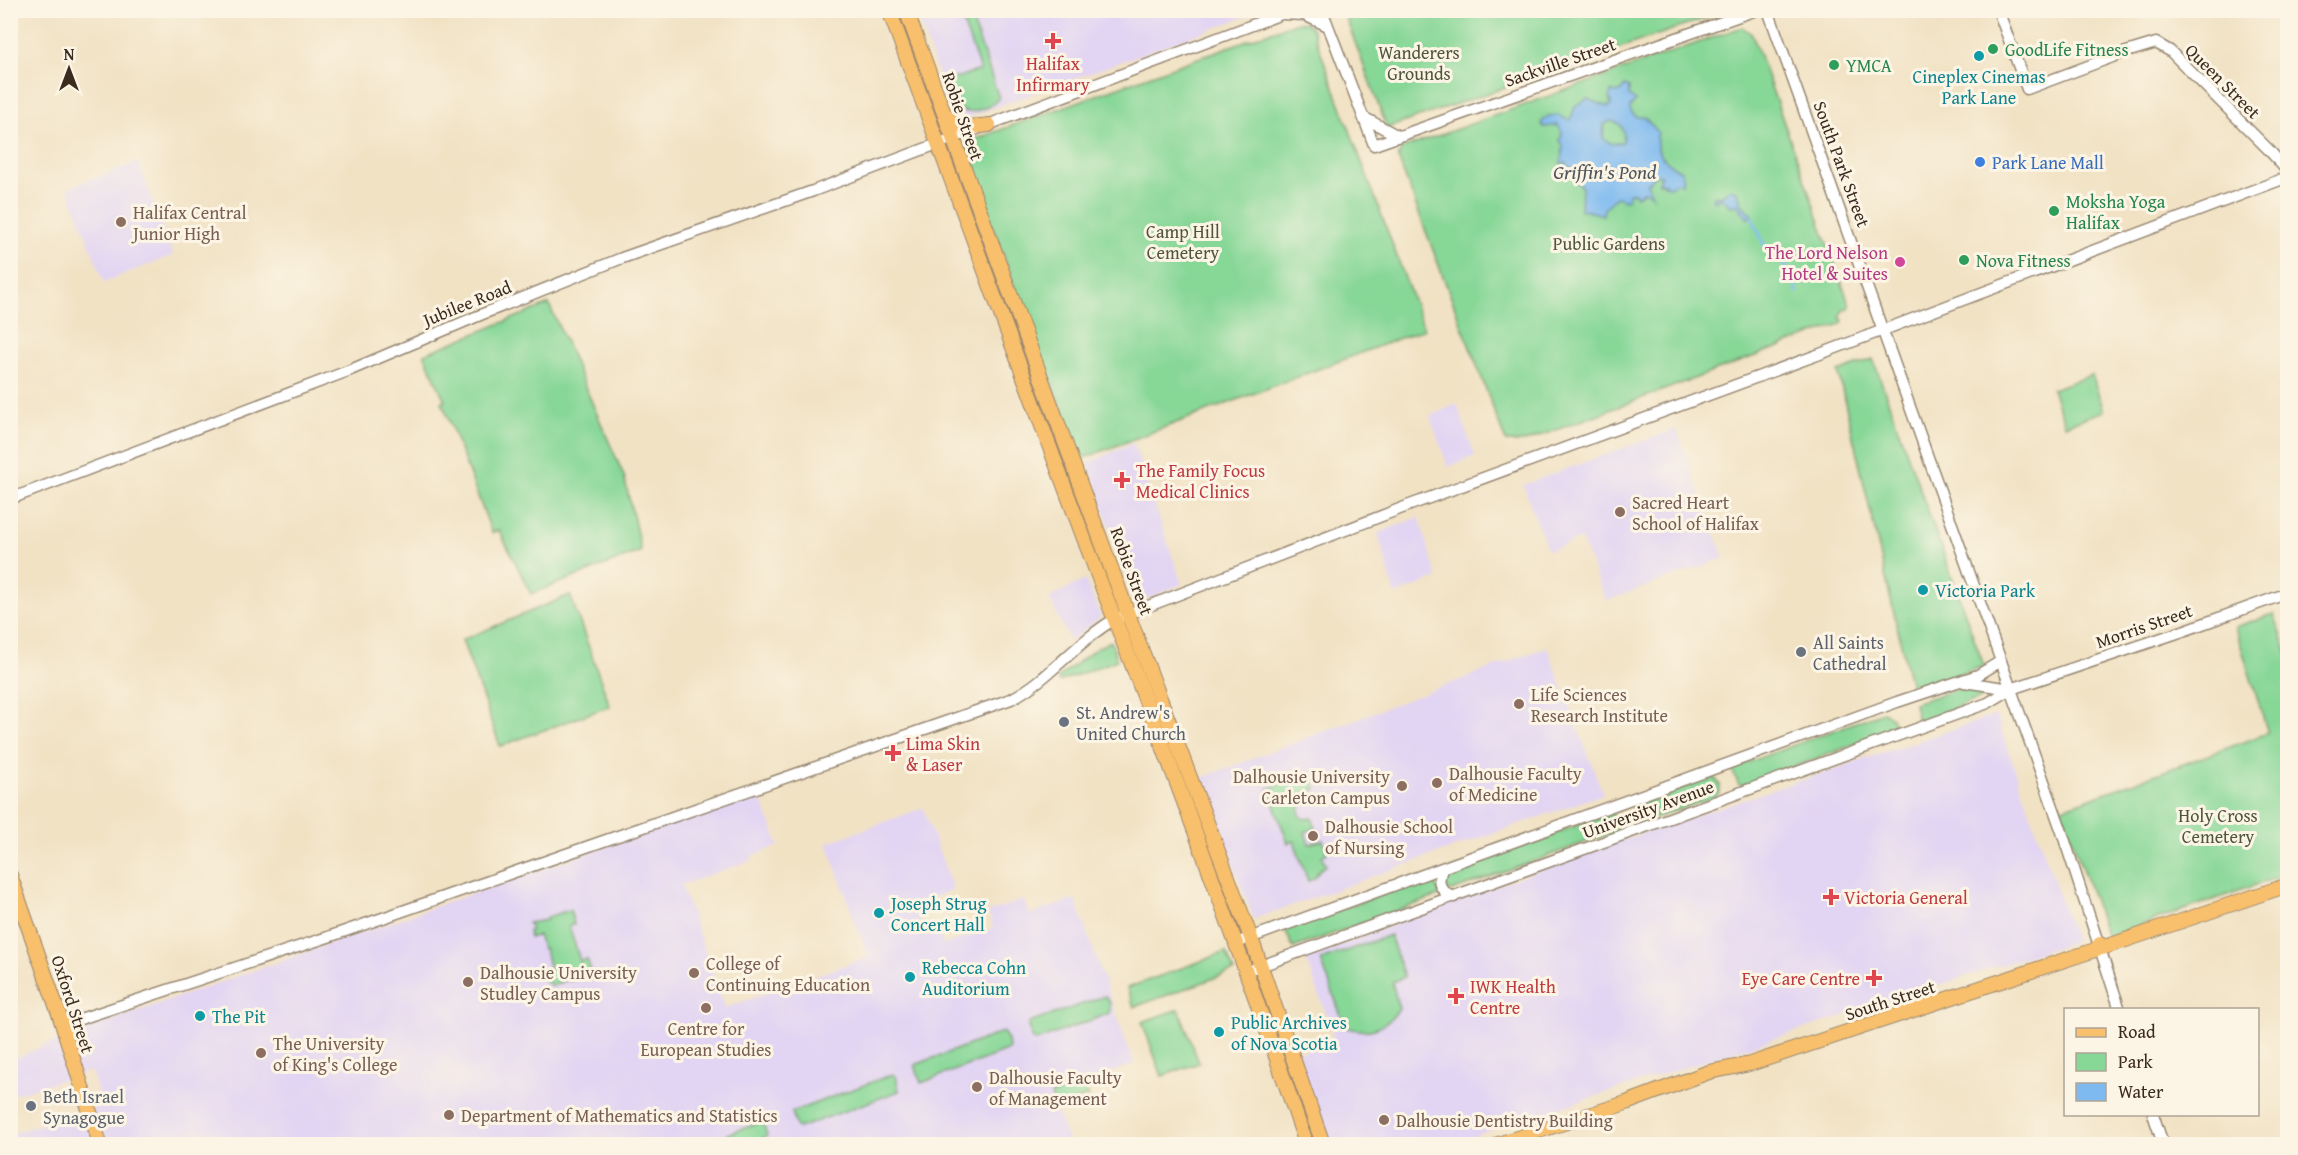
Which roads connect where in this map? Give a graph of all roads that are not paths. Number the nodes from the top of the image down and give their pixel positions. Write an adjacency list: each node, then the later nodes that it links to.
1 (889, 10): 14 (main road, Robie Street)
2 (906, 10): 9 (main road, Robie Street)
3 (1322, 10): 8 (street)
4 (1756, 10): 12 (street, Sackville Street)
5 (1768, 10): 17 (street, South Park Street)
6 (1998, 10): 15 (street, Queen Street)
7 (1288, 12): 8 (street); 11 (street, Jubilee Road)
8 (1328, 26): 10 (street)
9 (942, 110): 11 (main road); 13 (main road, Robie Street)
10 (1363, 117): 12 (street); 12 (street, Sackville Street)
11 (989, 125): 13 (street, Jubilee Road)
12 (1398, 136)
13 (952, 138): 14 (street, Jubilee Road); 20 (main road, Robie Street)
14 (938, 143): 18 (street, Jubilee Road); 20 (main road, Robie Street)
15 (2288, 172)
16 (2288, 177): 17 (street)
17 (1882, 330): 20 (street); 21 (street, South Park Street)
18 (10, 499)
19 (2288, 592): 23 (street, Morris Street)
20 (1121, 616): 28 (main road, Robie Street); 29 (main road, Robie Street); 34 (street)
21 (2001, 661): 22 (street, University Avenue); 23 (street, South Park Street)
22 (1960, 681): 23 (street, University Avenue); 24 (street, University Avenue)
23 (2011, 689): 27 (street, University Avenue); 30 (street, South Park Street)
24 (1443, 868): 27 (street); 28 (street, University Avenue)
25 (10, 875): 34 (main road, Oxford Street)
26 (2288, 885): 30 (main road, South Street)
27 (1454, 897): 31 (street, University Avenue)
28 (1251, 938): 29 (street, University Avenue); 31 (main road, Robie Street)
29 (1236, 943): 32 (main road, Robie Street)
30 (2100, 944): 33 (street, South Park Street); 39 (main road, South Street)
31 (1261, 966): 32 (street, University Avenue); 38 (main road, Robie Street)
32 (1246, 971): 37 (main road, Robie Street)
33 (2119, 1008)
34 (62, 1024): 36 (main road, Oxford Street)
35 (2154, 1116): 40 (street)
36 (100, 1144)
37 (1306, 1144)
38 (1323, 1144)
39 (1498, 1144)
40 (2163, 1144)

